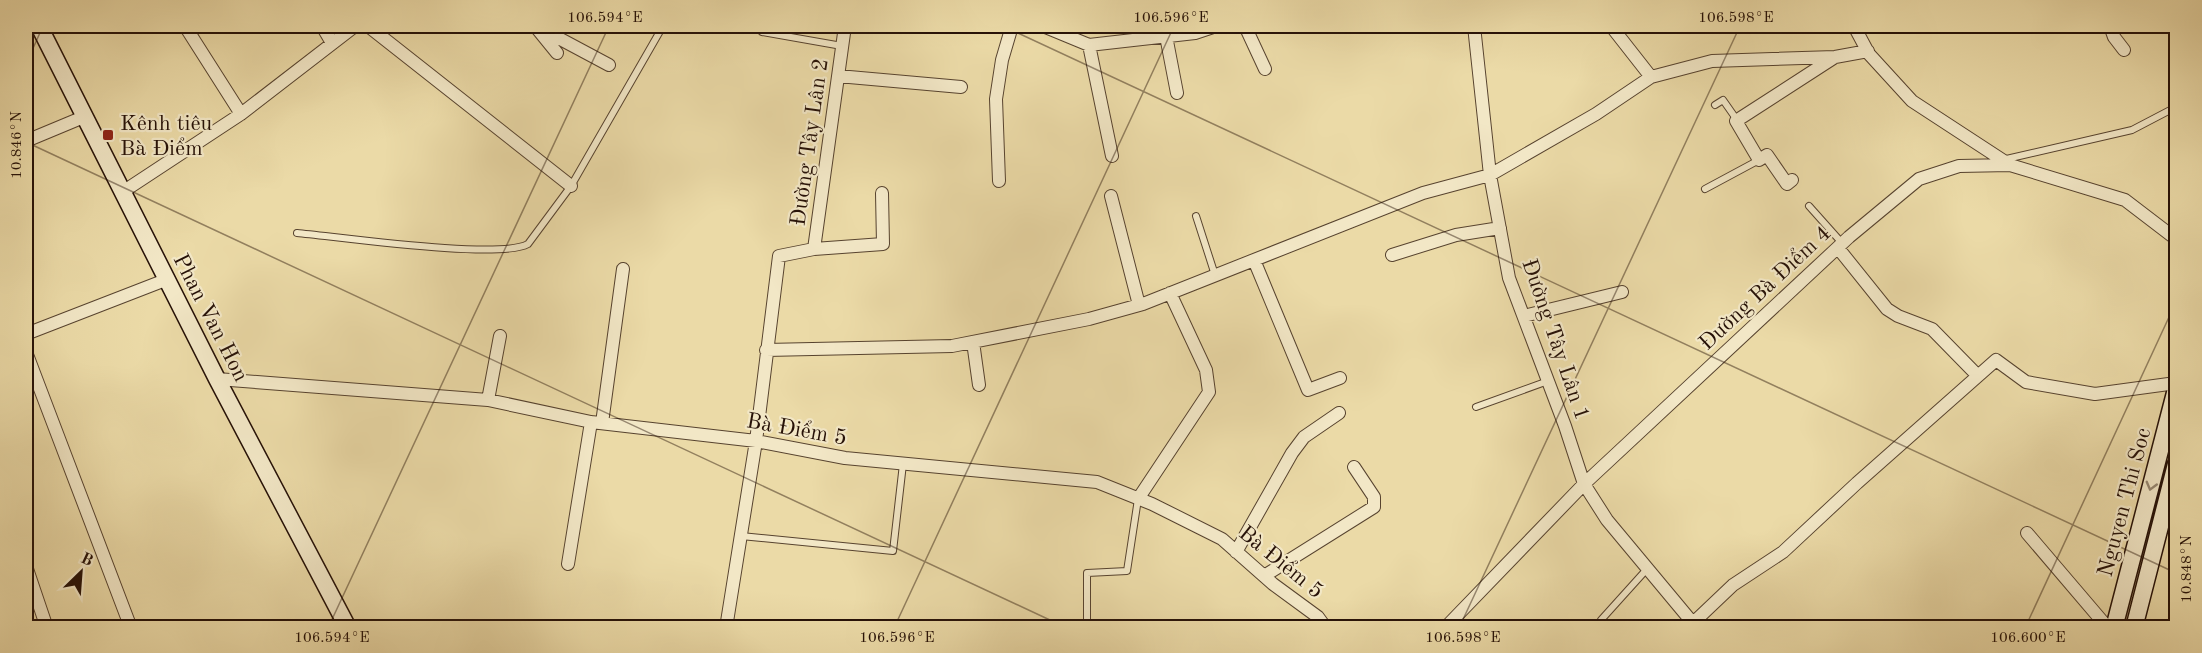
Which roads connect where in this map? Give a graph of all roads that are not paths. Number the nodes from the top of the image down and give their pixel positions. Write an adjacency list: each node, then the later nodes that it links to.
1 (39, 26): 35 (main road, Phan Van Hon)
2 (185, 26): 34 (street)
3 (322, 26): 19 (street)
4 (355, 26): 19 (street)
5 (368, 26): 44 (street)
6 (535, 26): 24 (street); 26 (street)
7 (663, 26): 44 (lane)
8 (845, 26): 21 (street, Đường Tây Lân 2)
9 (1011, 26): 43 (street)
10 (1043, 26): 20 (street)
11 (1216, 26): 18 (street)
12 (1245, 26): 27 (street)
13 (1474, 26): 41 (street, Đường Tây Lân 1)
14 (1611, 26): 29 (street)
15 (1854, 26): 23 (street)
16 (2110, 26): 22 (street)
17 (762, 32): 21 (lane)
18 (1166, 36): 20 (street); 31 (street)
19 (332, 43): 34 (street)
20 (1089, 45): 38 (street)
21 (842, 46): 28 (street, Đường Tây Lân 2)
22 (2124, 50)
23 (1868, 51): 25 (street); 40 (street)
24 (557, 53)
25 (1835, 57): 29 (street); 36 (street)
26 (609, 65)
27 (1265, 69)
28 (838, 76): 30 (street); 55 (street, Đường Tây Lân 2)
29 (1651, 77): 41 (street)
30 (961, 87)
31 (1177, 93)
32 (1715, 105): 36 (lane)
33 (2176, 107): 40 (lane)
34 (241, 114): 46 (street)
35 (86, 116): 37 (street); 46 (main road, Phan Van Hon)
36 (1738, 120): 39 (street)
37 (26, 141)
38 (1112, 156)
39 (1759, 160): 42 (street); 45 (lane)
40 (2006, 162): 53 (street, Đường Bà Điểm 4); 54 (street, Đường Bà Điểm 4)
41 (1490, 175): 51 (street, Đường Tây Lân 1); 57 (street)
42 (1792, 180)
43 (999, 181)
44 (570, 186): 52 (lane)
45 (1705, 189)
46 (124, 191): 60 (main road, Phan Van Hon)
47 (882, 193): 55 (street)
48 (1111, 196): 63 (street)
49 (1809, 206): 54 (lane)
50 (1196, 216): 59 (lane)
51 (1500, 228): 56 (street); 64 (street, Đường Tây Lân 1)
52 (297, 233)
53 (2176, 239)
54 (1840, 245): 70 (street); 85 (street, Đường Bà Điểm 4)
55 (814, 249): 68 (street, Đường Tây Lân 2)
56 (1392, 255)
57 (1254, 260): 59 (street); 71 (street)
58 (623, 269): 80 (street)
59 (1215, 275): 62 (street)
60 (168, 279): 65 (street); 72 (main road, Phan Van Hon)
61 (1622, 292): 64 (street)
62 (1170, 293): 63 (street); 86 (street)
63 (1139, 305): 67 (street)
64 (1524, 316): 73 (street, Đường Tây Lân 1)
65 (26, 334)
66 (500, 336): 77 (street)
67 (972, 342): 68 (street); 75 (street)
68 (766, 350): 81 (street, Đường Tây Lân 2)
69 (26, 352): 97 (street)
70 (1978, 376): 74 (street); 95 (street)
71 (1340, 378)
72 (218, 379): 77 (street, Bà Điểm 5); 98 (main road, Phan Van Hon)
73 (1548, 381): 78 (lane); 85 (street, Đường Tây Lân 1)
74 (2176, 383)
75 (979, 385)
76 (2176, 389): 104 (main road, Nguyen Thi Soc, one-way to 104)
77 (488, 400): 80 (street, Bà Điểm 5)
78 (1476, 407)
79 (1339, 412): 89 (street)
80 (596, 422): 81 (street, Bà Điểm 5); 90 (street)
81 (756, 441): 82 (street, Bà Điểm 5); 88 (street, Đường Tây Lân 2)
82 (903, 463): 86 (street, Bà Điểm 5); 88 (lane)
83 (2176, 464): 105 (main road, Nguyen Thi Soc)
84 (1354, 467): 93 (street)
85 (1584, 484): 92 (street, Đường Tây Lân 1); 102 (street, Đường Bà Điểm 4)
86 (1138, 499): 89 (street, Bà Điểm 5); 100 (lane)
87 (2027, 533): 103 (street)
88 (741, 536): 99 (street, Đường Tây Lân 2)
89 (1236, 552): 93 (street, Bà Điểm 5)
90 (568, 564)
91 (26, 566): 96 (street)
92 (1648, 569): 94 (lane); 95 (street, Đường Tây Lân 1)
93 (1264, 576): 101 (street, Bà Điểm 5)
94 (1600, 620)
95 (1695, 625)
96 (46, 627)
97 (131, 627)
98 (348, 627)
99 (726, 627)
100 (1087, 627)
101 (1326, 627)
102 (1445, 627)
103 (2109, 627)
104 (2114, 627)
105 (2133, 627)

